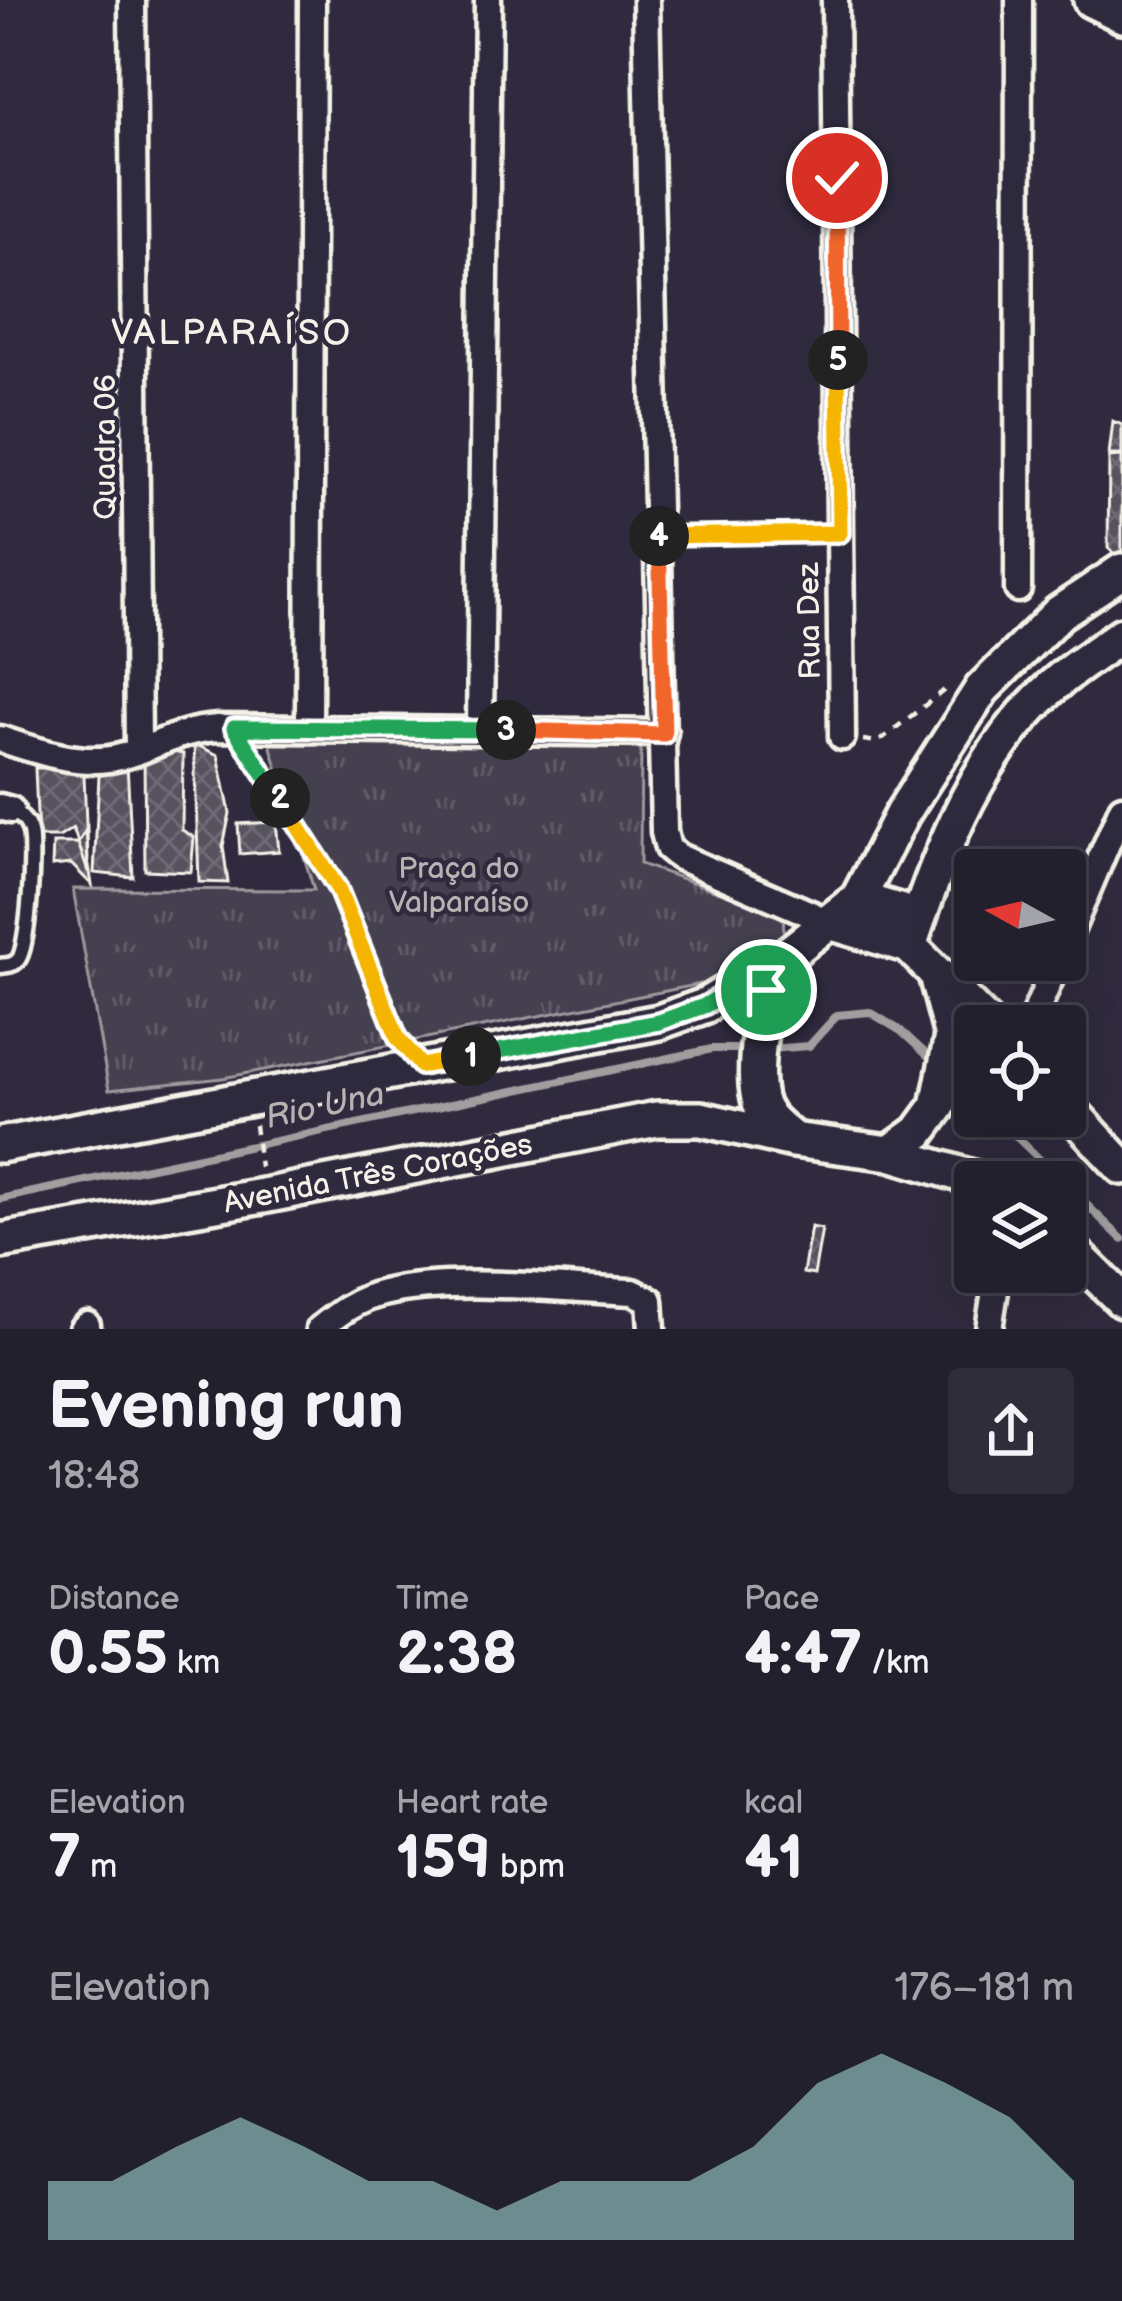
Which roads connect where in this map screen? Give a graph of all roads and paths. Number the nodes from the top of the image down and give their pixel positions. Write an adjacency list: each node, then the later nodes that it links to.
1 (132, 0): 21 (street, Quadra 06)
2 (312, 0): 16 (street)
3 (488, 0): 17 (street)
4 (646, 0): 10 (street)
5 (836, 0): 9 (street, Rua Dez)
6 (1018, 0): 12 (street)
7 (1091, 0): 8 (street)
8 (1122, 15)
9 (840, 533): 10 (path); 19 (street, Rua Dez)
10 (659, 535): 18 (street)
11 (1122, 571): 25 (street)
12 (1018, 589)
13 (1122, 635): 27 (street)
14 (962, 677): 19 (path)
15 (234, 728): 16 (street); 21 (street); 32 (path)
16 (309, 728): 17 (street)
17 (480, 730): 18 (street)
18 (664, 734): 26 (street)
19 (842, 737)
20 (0, 739): 21 (street)
21 (138, 749)
22 (1122, 808): 24 (street)
23 (6, 809): 29 (lane)
24 (1086, 893)
25 (858, 899): 26 (street); 27 (street)
26 (830, 922): 27 (street); 28 (street)
27 (914, 932): 30 (street)
28 (778, 962): 32 (street); 35 (street)
29 (0, 966)
30 (936, 975): 31 (street); 37 (street)
31 (967, 1005)
32 (421, 1066): 36 (street)
33 (255, 1125): 38 (path)
34 (1086, 1128): 39 (street)
35 (793, 1140): 37 (street); 41 (street, Avenida Três Corações)
36 (0, 1145)
37 (890, 1153): 40 (street)
38 (259, 1160)
39 (1122, 1167)
40 (954, 1172)
41 (0, 1241)
42 (1086, 1265): 44 (street)
43 (995, 1293): 47 (street)
44 (1122, 1300)
45 (652, 1326): 46 (street)
46 (319, 1329)
47 (989, 1329)

